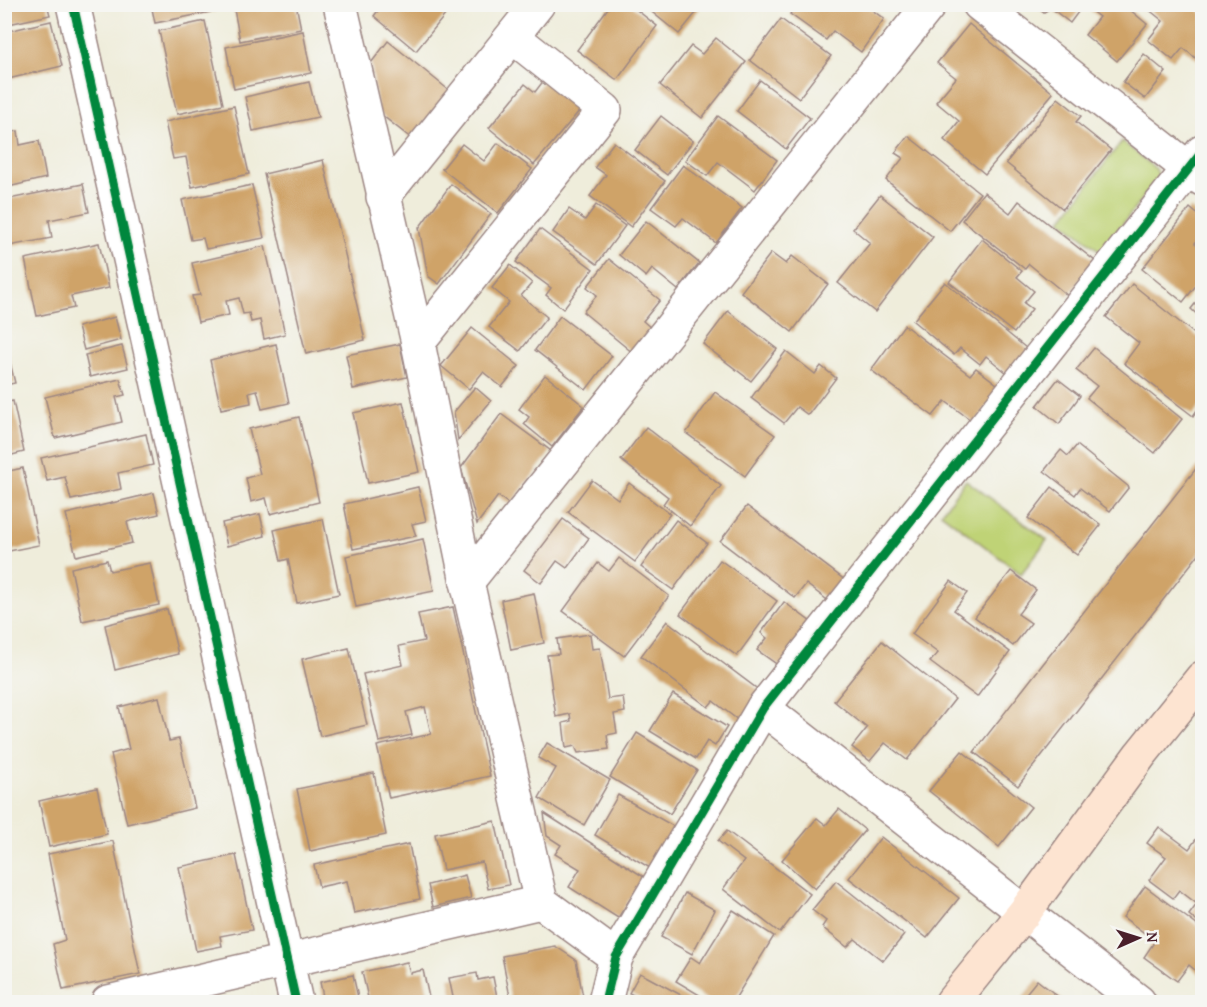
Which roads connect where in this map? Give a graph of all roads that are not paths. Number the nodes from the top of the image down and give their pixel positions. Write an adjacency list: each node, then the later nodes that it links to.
1 (73, 4): 16 (street)
2 (340, 4): 8 (street)
3 (538, 4): 6 (street)
4 (930, 4): 10 (street)
5 (979, 4): 7 (street)
6 (513, 37): 8 (street); 9 (street)
7 (1198, 167): 12 (street)
8 (383, 197): 9 (street)
9 (418, 343): 10 (street)
10 (467, 582): 13 (street)
11 (1203, 678): 14 (street)
12 (763, 708): 14 (street); 15 (street)
13 (541, 902): 15 (street); 16 (street)
14 (1023, 913): 20 (street); 21 (street)
15 (616, 957): 19 (street)
16 (287, 961): 17 (street); 18 (street)
17 (108, 1002)
18 (296, 1002)
19 (605, 1002)
20 (952, 1002)
21 (1139, 1002)

